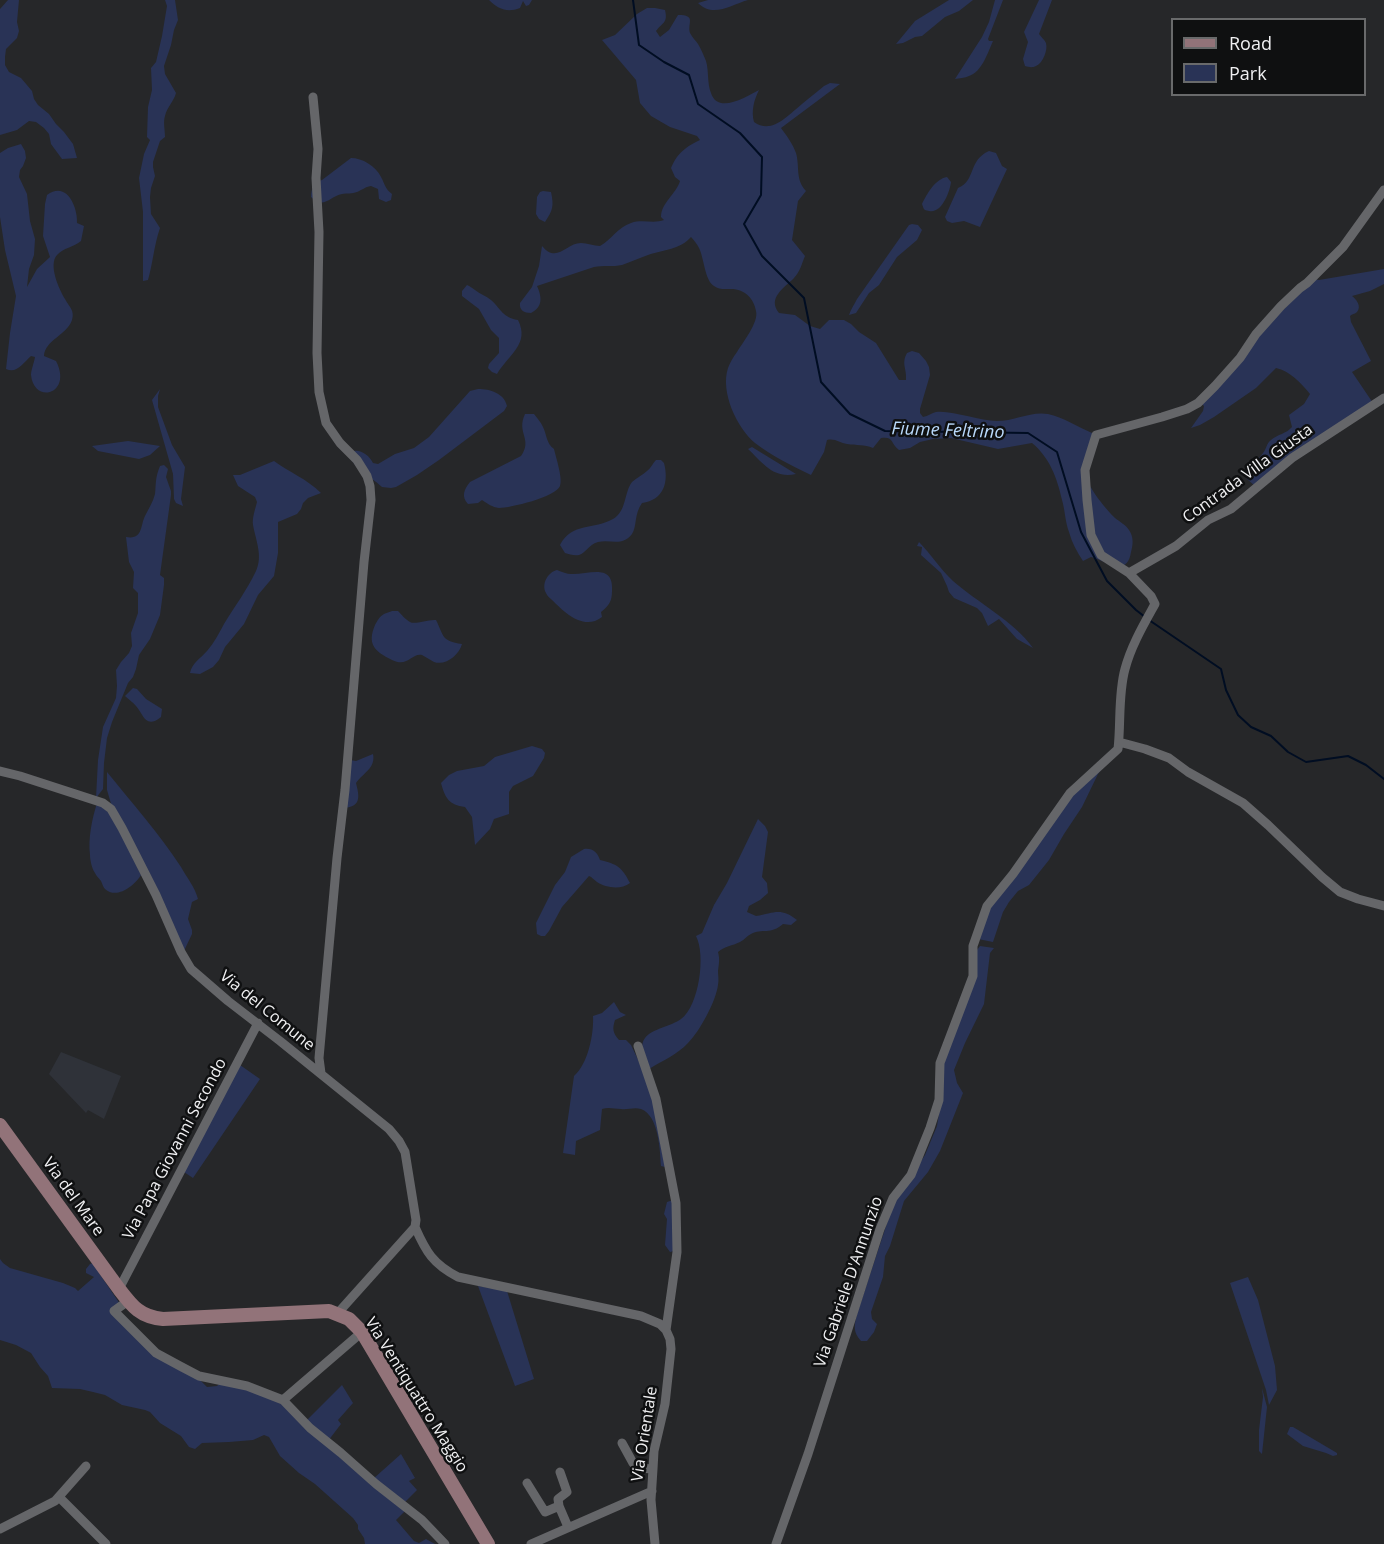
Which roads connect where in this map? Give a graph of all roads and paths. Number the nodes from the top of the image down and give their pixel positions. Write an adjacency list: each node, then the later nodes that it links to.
1 (313, 97): 10 (street)
2 (1384, 190): 4 (street)
3 (1384, 398): 4 (street, Contrada Villa Giusta)
4 (1129, 573): 5 (street)
5 (1119, 742): 7 (street); 35 (street, Via Gabriele D'Annunzio)
6 (0, 771): 8 (street, Via del Comune)
7 (1384, 906)
8 (258, 1023): 10 (street, Via del Comune); 13 (street, Via Papa Giovanni Secondo)
9 (638, 1046): 16 (street, Via Orientale)
10 (321, 1073): 12 (street, Via del Comune)
11 (0, 1125): 13 (street, Via del Mare)
12 (415, 1227): 15 (street); 16 (street, Via del Comune)
13 (118, 1289): 14 (street)
14 (128, 1301): 15 (street); 18 (street)
15 (337, 1314): 17 (street, Via Ventiquattro Maggio)
16 (666, 1330): 21 (street, Via Orientale)
17 (362, 1332): 18 (street); 32 (street, Via Ventiquattro Maggio)
18 (283, 1400): 31 (street)
19 (622, 1443): 21 (street)
20 (86, 1466): 25 (street)
21 (652, 1469): 24 (street, Via Orientale)
22 (560, 1472): 26 (street)
23 (527, 1483): 26 (street)
24 (652, 1491): 27 (street); 34 (street, Via Orientale)
25 (58, 1497): 28 (street); 30 (street)
26 (559, 1506): 27 (street)
27 (568, 1527): 29 (street)
28 (0, 1528)
29 (546, 1541): 33 (street)
30 (106, 1544)
31 (445, 1544)
32 (488, 1544)
33 (531, 1544)
34 (655, 1544)
35 (776, 1544)

